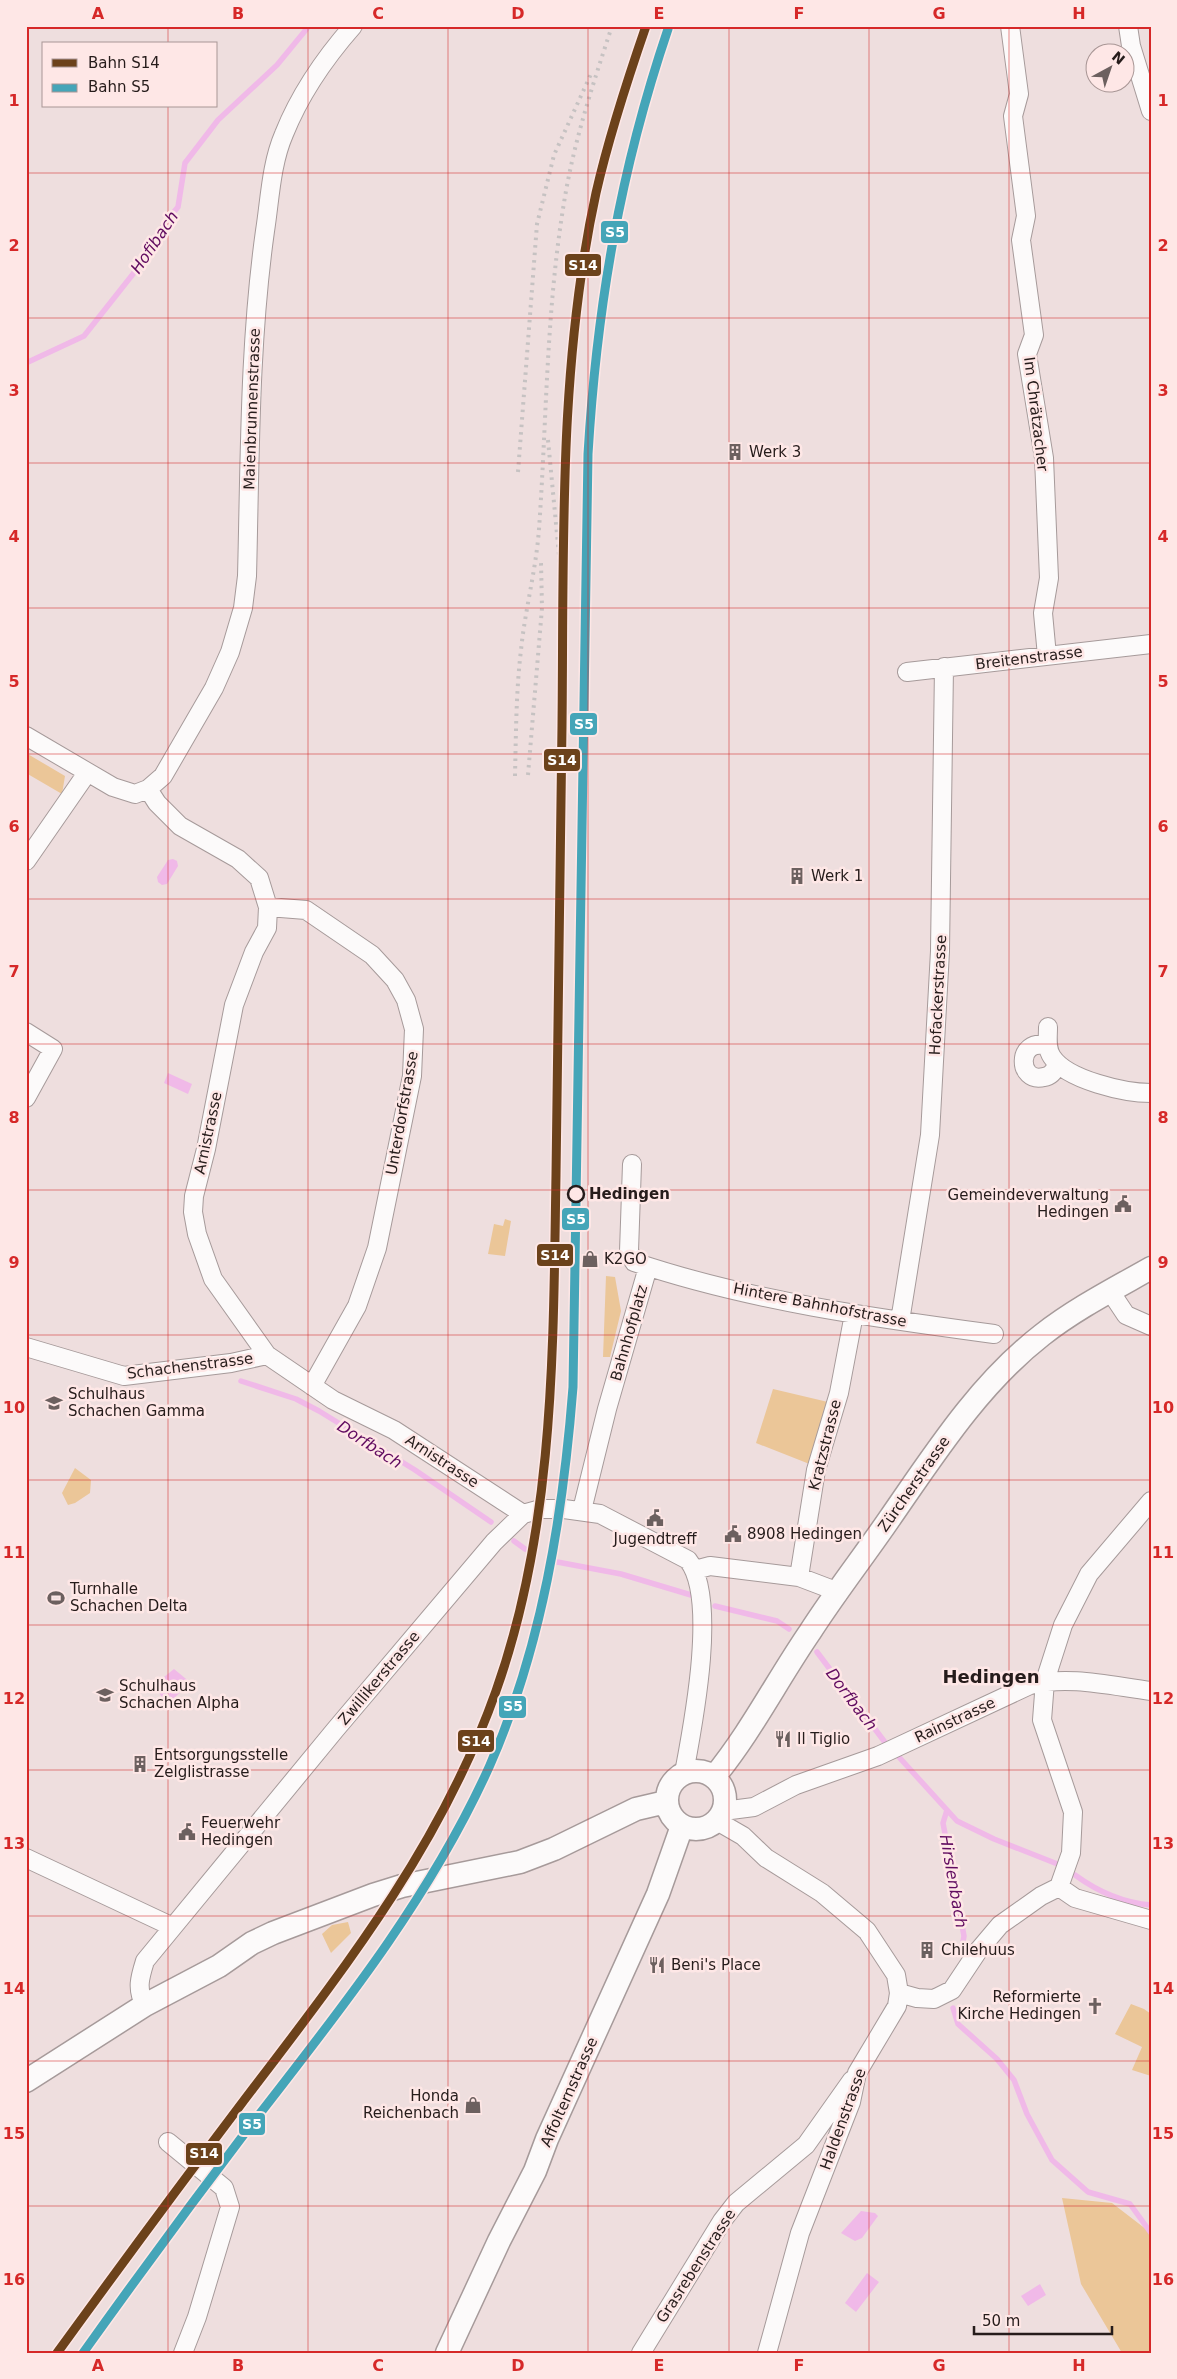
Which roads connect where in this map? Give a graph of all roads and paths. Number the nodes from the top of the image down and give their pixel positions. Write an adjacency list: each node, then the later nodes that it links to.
1 (353, 26): 11 (street, Maienbrunnenstrasse)
2 (1010, 26): 6 (street, Im Chrätzacher)
3 (1128, 26): 4 (street)
4 (1151, 111)
5 (1151, 644): 6 (street, Breitenstrasse)
6 (1047, 656): 7 (street, Breitenstrasse)
7 (944, 667): 8 (street, Breitenstrasse); 25 (street, Hofackerstrasse)
8 (908, 672)
9 (26, 736): 10 (street)
10 (86, 773): 11 (street); 12 (street)
11 (148, 790): 13 (street, Arnistrasse)
12 (26, 861)
13 (268, 907): 29 (street, Arnistrasse); 30 (street, Unterdorfstrasse)
14 (1048, 1027): 16 (street)
15 (26, 1032): 19 (street)
16 (1047, 1046): 17 (street); 17 (street)
17 (1057, 1064): 18 (street)
18 (1151, 1093)
19 (26, 1098)
20 (632, 1164): 21 (street, Bahnhofplatz)
21 (648, 1267): 24 (street, Hintere Bahnhofstrasse); 32 (street, Bahnhofplatz)
22 (1151, 1268): 23 (main road, Zürcherstrasse)
23 (1110, 1291): 26 (street); 36 (main road, Zürcherstrasse)
24 (854, 1314): 25 (street, Hintere Bahnhofstrasse); 35 (street, Kratzstrasse)
25 (900, 1321): 27 (street, Hintere Bahnhofstrasse)
26 (1151, 1326)
27 (994, 1334)
28 (26, 1346): 29 (street, Schachenstrasse)
29 (268, 1355): 30 (street, Arnistrasse)
30 (312, 1386): 33 (street, Arnistrasse)
31 (1151, 1501): 37 (street)
32 (582, 1510): 33 (street); 34 (street)
33 (523, 1514): 47 (street, Zwillikerstrasse)
34 (695, 1570): 35 (street); 39 (street)
35 (799, 1577): 36 (street)
36 (838, 1594): 40 (main road, Zürcherstrasse)
37 (1045, 1681): 38 (street, Rainstrasse); 42 (street, Rainstrasse); 45 (street)
38 (1151, 1691)
39 (684, 1773): 40 (main road); 41 (main road)
40 (714, 1777): 42 (main road)
41 (666, 1802): 43 (main road); 49 (main road)
42 (720, 1816): 43 (main road); 48 (street)
43 (682, 1826): 54 (main road, Affolternstrasse)
44 (26, 1858): 47 (street)
45 (1059, 1886): 46 (street); 48 (street)
46 (1151, 1920)
47 (173, 1927): 49 (street, Zwillikerstrasse)
48 (900, 1993): 50 (street, Haldenstrasse)
49 (145, 2005): 51 (main road)
50 (857, 2074): 55 (street, Grasrebenstrasse); 56 (street, Haldenstrasse)
51 (26, 2081)
52 (168, 2142): 53 (street)
53 (183, 2353)
54 (447, 2353)
55 (641, 2353)
56 (767, 2353)

